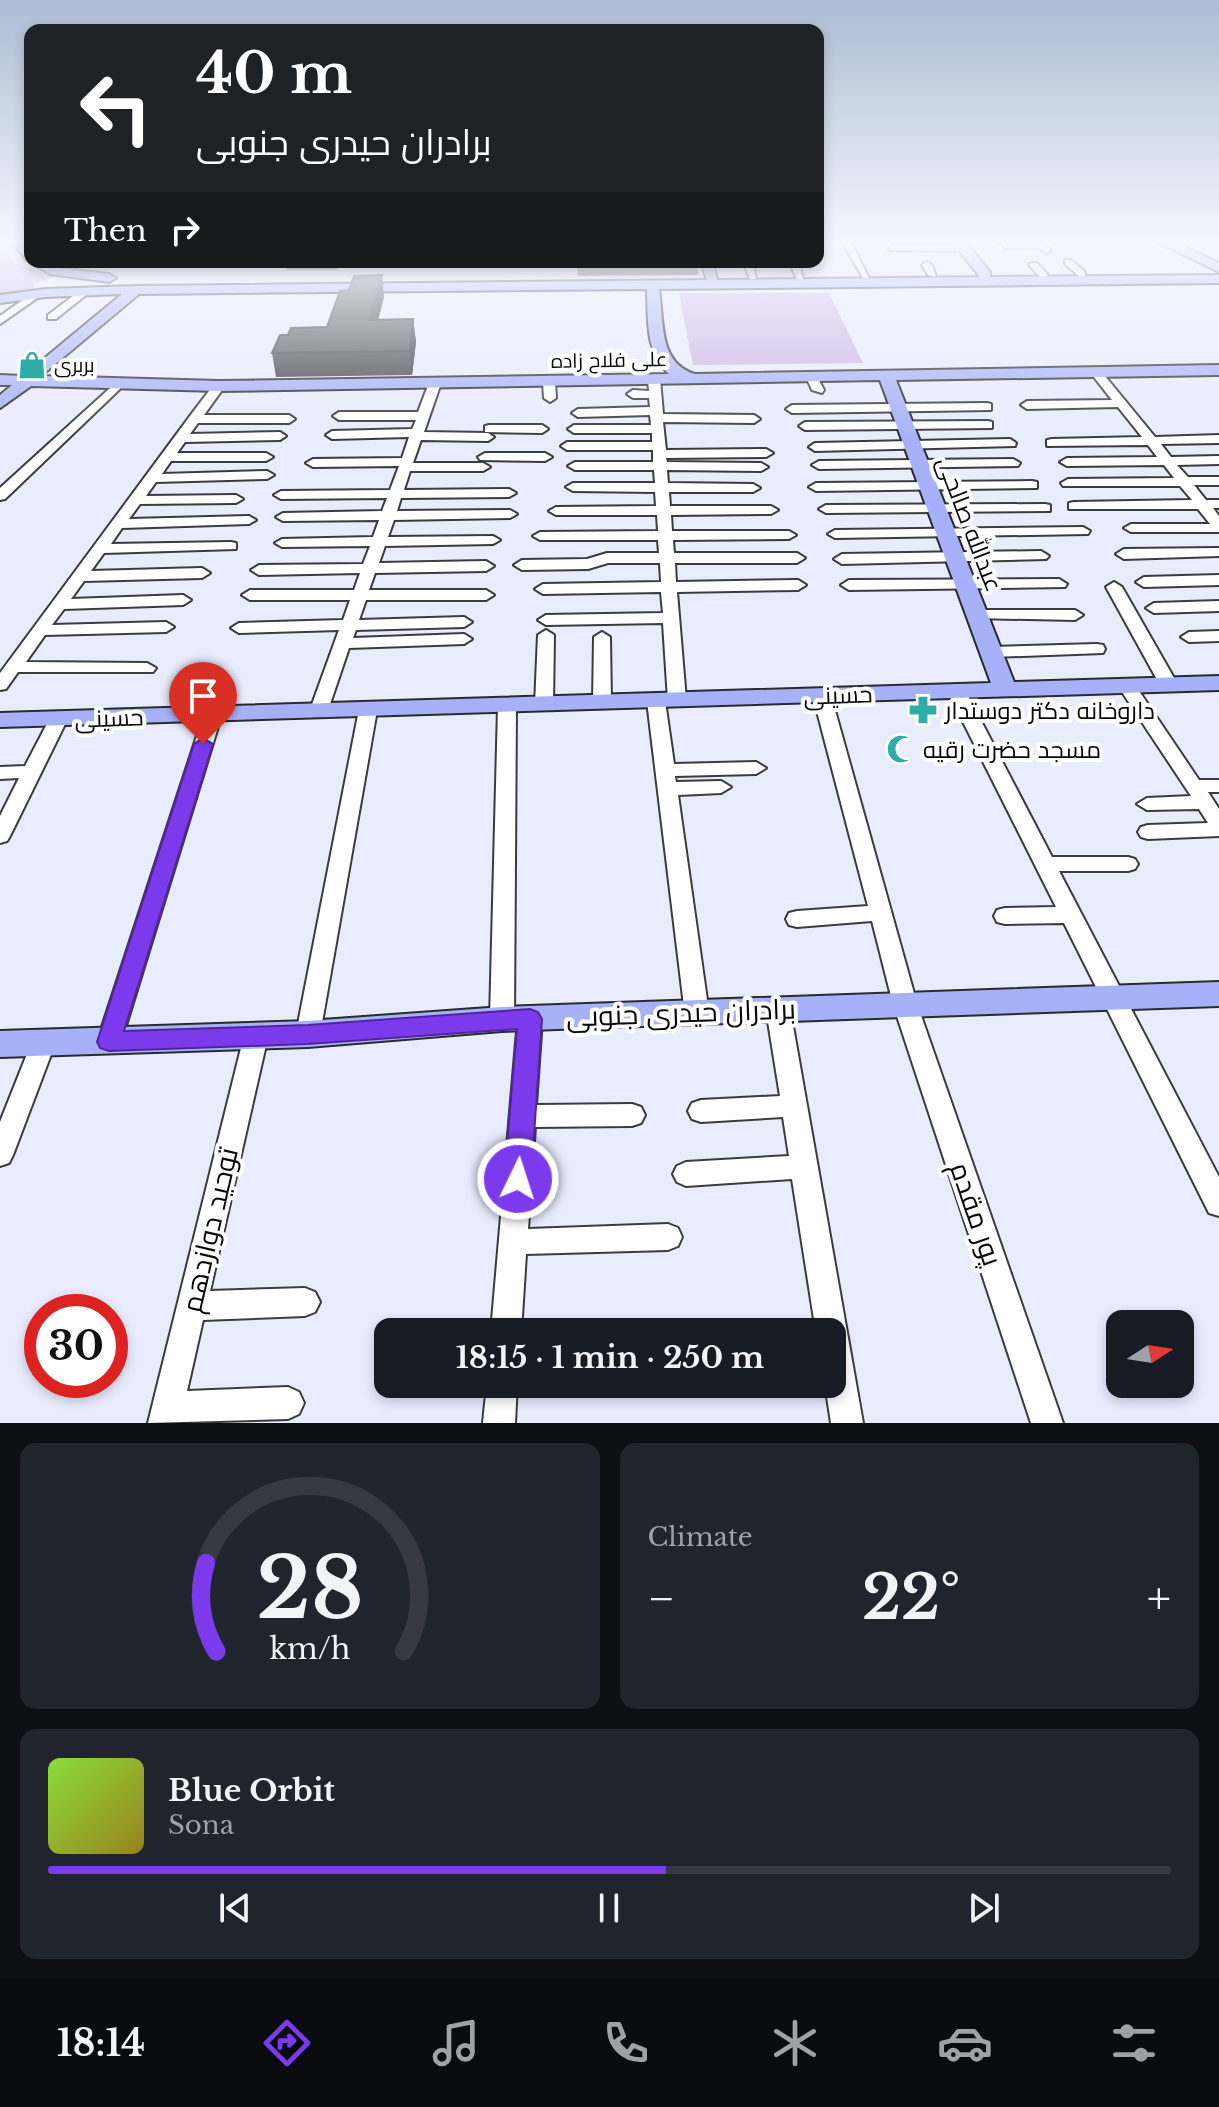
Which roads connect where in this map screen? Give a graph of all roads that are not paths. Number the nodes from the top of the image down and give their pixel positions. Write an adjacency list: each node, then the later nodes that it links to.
1 (22, 306): 6 (street)
2 (66, 306): 5 (street)
3 (113, 306): 13 (street)
4 (655, 306): 7 (street)
5 (52, 317)
6 (0, 321)
7 (662, 360): 11 (street); 17 (street)
8 (1219, 370): 9 (street, علی فلاح زاده)
9 (1096, 372): 10 (street, علی فلاح زاده); 19 (street)
10 (886, 375): 11 (street, علی فلاح زاده); 26 (street, عبدالله صالحی)
11 (706, 378): 17 (street, علی فلاح زاده)
12 (0, 380): 13 (street, علی فلاح زاده)
13 (27, 380): 14 (street, علی فلاح زاده); 18 (street)
14 (120, 383): 16 (street, علی فلاح زاده); 75 (street)
15 (435, 383): 16 (street, علی فلاح زاده); 17 (street, علی فلاح زاده); 25 (street)
16 (219, 386): 27 (street)
17 (645, 387): 29 (street)
18 (0, 403)
19 (1121, 403): 20 (street); 41 (street)
20 (1027, 405)
21 (987, 407): 26 (street)
22 (792, 409): 26 (street)
23 (578, 413): 29 (street)
24 (339, 416): 25 (street)
25 (423, 416): 36 (street)
26 (902, 417): 31 (street); 32 (street); 46 (street, عبدالله صالحی)
27 (194, 419): 28 (street); 39 (street)
28 (289, 419)
29 (657, 419): 30 (street); 34 (street); 47 (street)
30 (745, 421)
31 (988, 425)
32 (805, 426)
33 (542, 429): 35 (street)
34 (574, 429)
35 (489, 430): 36 (street); 60 (street)
36 (416, 434): 37 (street); 57 (street)
37 (332, 435)
38 (280, 436): 39 (street)
39 (181, 438): 48 (street)
40 (1219, 439): 41 (street)
41 (1151, 441): 43 (street); 53 (street)
42 (1010, 443): 46 (street)
43 (1052, 443)
44 (567, 446): 47 (street)
45 (815, 447): 46 (street)
46 (916, 454): 56 (street); 58 (street); 66 (street, عبدالله صالحی)
47 (659, 456): 51 (street); 59 (street); 69 (street)
48 (167, 457): 49 (street); 62 (street)
49 (266, 457)
50 (545, 457): 60 (street)
51 (763, 460)
52 (1219, 460): 53 (street)
53 (1168, 461): 54 (street); 63 (street)
54 (1067, 462)
55 (313, 463): 57 (street)
56 (1013, 463)
57 (406, 464): 60 (street); 73 (street)
58 (819, 465)
59 (575, 466)
60 (483, 468)
61 (267, 475): 62 (street)
62 (152, 478): 77 (street)
63 (1184, 481): 64 (street); 65 (street); 78 (street)
64 (1219, 481)
65 (1068, 483)
66 (928, 485): 67 (street); 70 (street); 81 (street, عبدالله صالحی)
67 (1032, 485)
68 (573, 487): 69 (street)
69 (661, 487): 71 (street); 84 (street)
70 (816, 487)
71 (753, 488)
72 (509, 493): 73 (street)
73 (396, 494): 74 (street); 88 (street)
74 (281, 495)
75 (0, 496)
76 (236, 499): 77 (street)
77 (135, 500): 91 (street)
78 (1202, 504): 79 (street); 80 (street); 92 (street)
79 (1219, 504)
80 (1074, 506)
81 (937, 508): 82 (street); 83 (street); 95 (street, عبدالله صالحی)
82 (1045, 508)
83 (826, 509)
84 (663, 510): 85 (street); 86 (street); 99 (street)
85 (771, 510)
86 (556, 511)
87 (510, 514): 88 (street)
88 (388, 516): 89 (street); 100 (street)
89 (283, 517)
90 (249, 520): 91 (street)
91 (117, 524): 104 (street)
92 (1219, 527): 93 (street)
93 (1131, 528)
94 (1083, 531): 95 (street)
95 (946, 532): 96 (street); 110 (street, عبدالله صالحی)
96 (835, 534)
97 (789, 535): 99 (street)
98 (540, 536): 99 (street)
99 (665, 536): 108 (street)
100 (379, 540): 101 (street); 102 (street); 114 (street)
101 (493, 540)
102 (282, 543)
103 (231, 546): 104 (street)
104 (100, 549): 117 (street)
105 (1219, 552): 106 (street)
106 (1124, 554)
107 (1041, 556): 110 (street)
108 (667, 558): 109 (street); 112 (street); 125 (street)
109 (797, 558)
110 (956, 558): 111 (street); 123 (street, عبدالله صالحی)
111 (842, 559)
112 (522, 565)
113 (486, 566): 114 (street)
114 (370, 568): 115 (street); 127 (street)
115 (259, 570)
116 (202, 573): 117 (street)
117 (80, 576): 131 (street)
118 (1219, 580): 119 (street)
119 (1144, 582)
120 (1059, 584): 123 (street)
121 (798, 585): 125 (street)
122 (849, 585): 123 (street)
123 (966, 585): 134 (street, عبدالله صالحی)
124 (1114, 587): 151 (street)
125 (669, 588): 126 (street); 136 (street)
126 (543, 589)
127 (360, 593): 128 (street); 129 (street); 137 (street)
128 (250, 595)
129 (486, 595)
130 (183, 600): 131 (street)
131 (59, 604): 140 (street)
132 (1219, 606): 133 (street)
133 (1154, 608)
134 (978, 615): 135 (street); 146 (street, عبدالله صالحی)
135 (1075, 615)
136 (671, 618): 156 (street); 158 (street)
137 (350, 624): 139 (street); 144 (street); 144 (street)
138 (166, 627): 140 (street)
139 (239, 628)
140 (40, 630): 147 (street)
141 (1219, 636): 143 (street)
142 (602, 637): 157 (street)
143 (1189, 637)
144 (343, 643): 160 (street)
145 (1097, 649): 146 (street)
146 (992, 652): 153 (street, عبدالله صالحی)
147 (13, 667): 148 (street); 150 (street)
148 (147, 668)
149 (1219, 683): 151 (street, حسینی)
150 (0, 685)
151 (1169, 685): 152 (street, حسینی)
152 (1127, 686): 153 (street, حسینی); 171 (street)
153 (1006, 691): 154 (street, حسینی)
154 (957, 692): 155 (street, حسینی); 176 (street)
155 (822, 696): 156 (street, حسینی); 178 (street, پور مقدم)
156 (666, 700): 157 (street, حسینی); 168 (street)
157 (602, 703): 158 (street, حسینی)
158 (544, 705): 159 (street, حسینی)
159 (507, 707): 161 (street, حسینی); 187 (street)
160 (319, 710): 161 (street, حسینی); 162 (street, حسینی)
161 (368, 710): 188 (street)
162 (213, 714): 164 (street, حسینی); 190 (street)
163 (0, 720): 164 (street, حسینی)
164 (58, 720): 166 (street)
165 (756, 768): 168 (street)
166 (31, 772): 167 (street); 175 (street)
167 (0, 773)
168 (666, 780): 170 (street); 186 (street)
169 (1219, 786): 171 (street)
170 (721, 787)
171 (1199, 794): 172 (street); 173 (street)
172 (1147, 804)
173 (1219, 827): 174 (street)
174 (1148, 832)
175 (0, 836)
176 (1046, 864): 177 (street); 179 (street)
177 (1128, 864)
178 (881, 913): 181 (street); 184 (street, پور مقدم)
179 (1072, 915): 180 (street); 183 (street)
180 (1005, 916)
181 (797, 919)
182 (1219, 994): 183 (street, برادران حیدری جنوبی)
183 (1114, 998): 184 (street, برادران حیدری جنوبی); 200 (street)
184 (905, 1004): 185 (street, برادران حیدری جنوبی); 213 (street, پور مقدم)
185 (778, 1009): 186 (street, برادران حیدری جنوبی); 193 (street)
186 (697, 1014): 187 (street, برادران حیدری جنوبی)
187 (516, 1019): 188 (street, برادران حیدری جنوبی); 196 (street)
188 (308, 1034): 189 (street, برادران حیدری جنوبی)
189 (256, 1036): 190 (street, برادران حیدری جنوبی); 204 (street, توحید دوازدهم)
190 (109, 1042): 192 (street, برادران حیدری جنوبی)
191 (0, 1044): 192 (street, برادران حیدری جنوبی)
192 (43, 1044): 197 (street)
193 (794, 1106): 194 (street); 198 (street)
194 (701, 1111)
195 (632, 1115): 196 (street)
196 (522, 1116): 202 (street)
197 (0, 1155)
198 (804, 1167): 199 (street); 206 (street)
199 (686, 1174)
200 (1219, 1204)
201 (668, 1237): 202 (street)
202 (513, 1242): 205 (street)
203 (305, 1302): 204 (street)
204 (192, 1306): 210 (street, توحید دوازدهم)
205 (507, 1318)
206 (829, 1318)
207 (501, 1398): 211 (street)
208 (843, 1398): 212 (street)
209 (288, 1403): 210 (street)
210 (166, 1415)
211 (499, 1423)
212 (847, 1423)
213 (1047, 1423)

